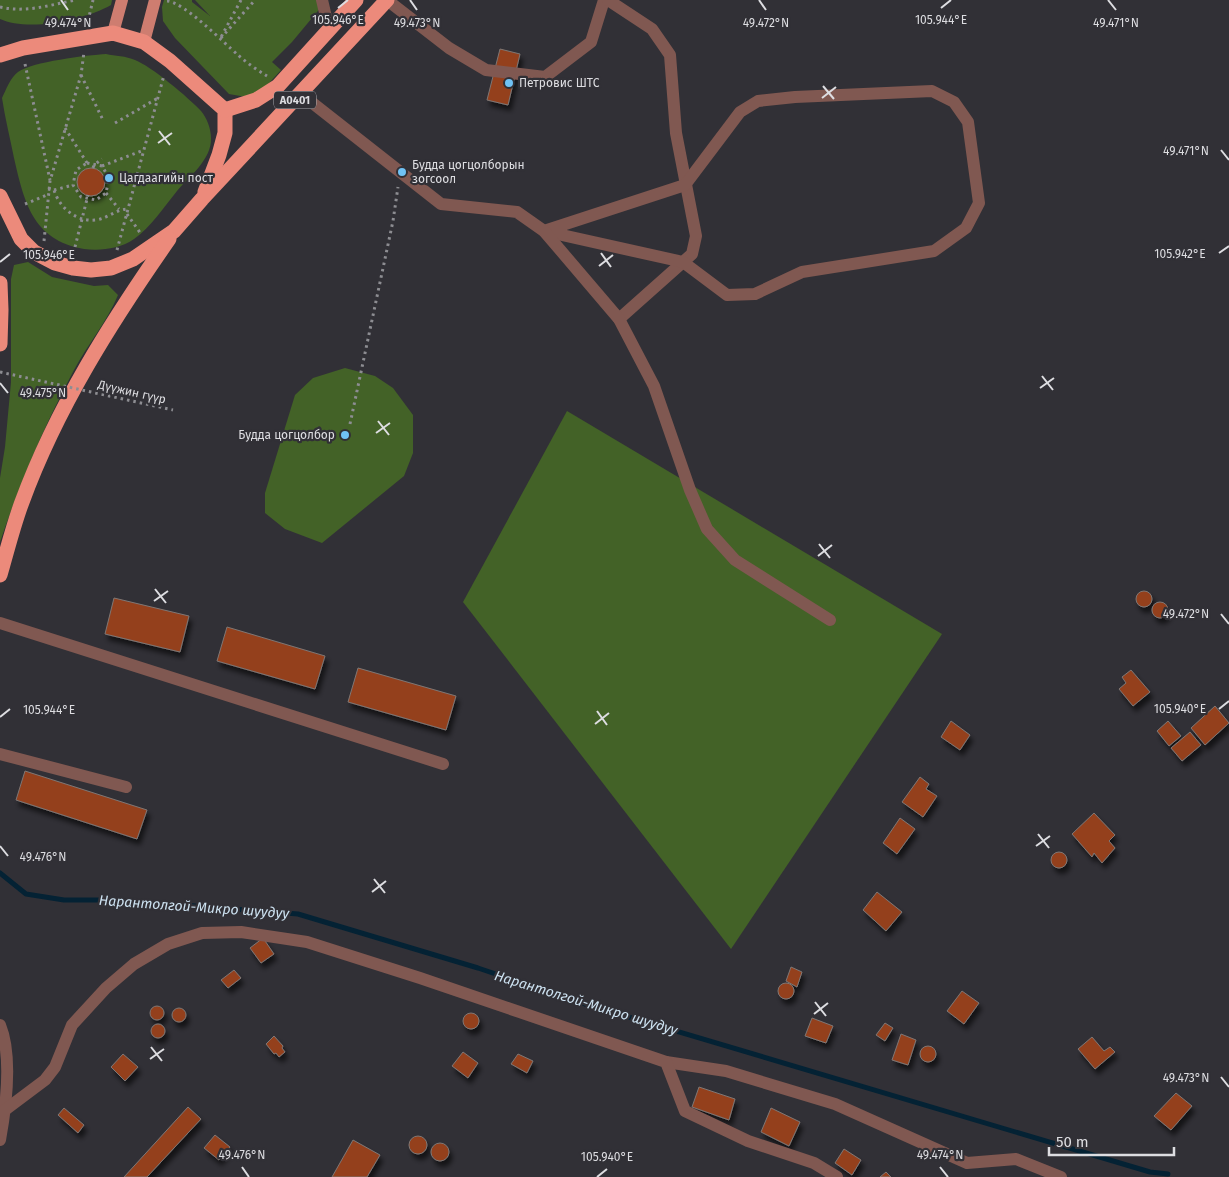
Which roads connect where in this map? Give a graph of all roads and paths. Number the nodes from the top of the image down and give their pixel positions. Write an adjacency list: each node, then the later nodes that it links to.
1 (76, 0): 12 (path)
2 (93, 0): 13 (path)
3 (122, 0): 15 (main road)
4 (155, 0): 17 (main road)
5 (162, 0): 16 (path)
6 (241, 0): 16 (path)
7 (255, 0): 16 (path)
8 (322, 0): 14 (lane)
9 (356, 0): 14 (highway, A0401)
10 (387, 0): 11 (lane); 24 (highway, A0401)
11 (606, 0): 38 (lane)
12 (0, 7)
13 (90, 14)
14 (329, 30): 26 (highway, A0401)
15 (113, 33): 17 (highway); 18 (highway)
16 (220, 39): 23 (path)
17 (144, 42): 26 (highway)
18 (23, 48): 19 (highway); 36 (path)
19 (0, 55)
20 (84, 56): 21 (path)
21 (81, 75): 27 (path); 29 (path)
22 (163, 78): 25 (path)
23 (272, 80)
24 (301, 94): 35 (lane); 45 (highway, A0401)
25 (159, 98): 28 (path); 30 (path)
26 (225, 110): 45 (highway, A0401)
27 (103, 120)
28 (115, 123)
29 (65, 128): 32 (path); 36 (path)
30 (144, 150): 34 (path); 48 (path)
31 (102, 159): 33 (path)
32 (87, 164): 33 (path); 37 (path)
33 (93, 166): 34 (path)
34 (102, 166): 41 (path)
35 (401, 172): 53 (lane); 63 (path)
36 (50, 180): 39 (path)
37 (73, 185): 40 (path); 44 (path)
38 (685, 186): 53 (lane); 57 (lane); 57 (lane)
39 (48, 189): 40 (path); 42 (path)
40 (54, 190): 50 (path)
41 (106, 193): 44 (path); 47 (path)
42 (47, 195): 46 (path); 51 (path)
43 (0, 196): 52 (highway, A0401)
44 (87, 197): 50 (path)
45 (202, 199): 52 (highway, A0401)
46 (26, 204)
47 (119, 209): 48 (path); 50 (path)
48 (128, 209): 49 (path)
49 (127, 213): 54 (path); 56 (path)
50 (81, 218): 55 (path)
51 (45, 231)
52 (174, 231): 64 (highway, A0401)
53 (544, 232): 57 (lane); 59 (lane)
54 (141, 234)
55 (75, 247)
56 (118, 247)
57 (683, 262): 59 (lane)
58 (0, 283): 60 (highway)
59 (619, 319): 65 (lane)
60 (0, 344)
61 (0, 372): 62 (path, Дүүжин гүүр, bridge)
62 (173, 410)
63 (350, 424)
64 (0, 575)
65 (830, 620)
66 (0, 623): 68 (lane)
67 (0, 754): 69 (lane)
68 (443, 764)
69 (126, 787)
70 (0, 1025): 72 (lane)
71 (666, 1062): 72 (lane); 74 (lane); 75 (lane)
72 (3, 1113): 73 (lane)
73 (0, 1140)
74 (837, 1177)
75 (1061, 1177)

